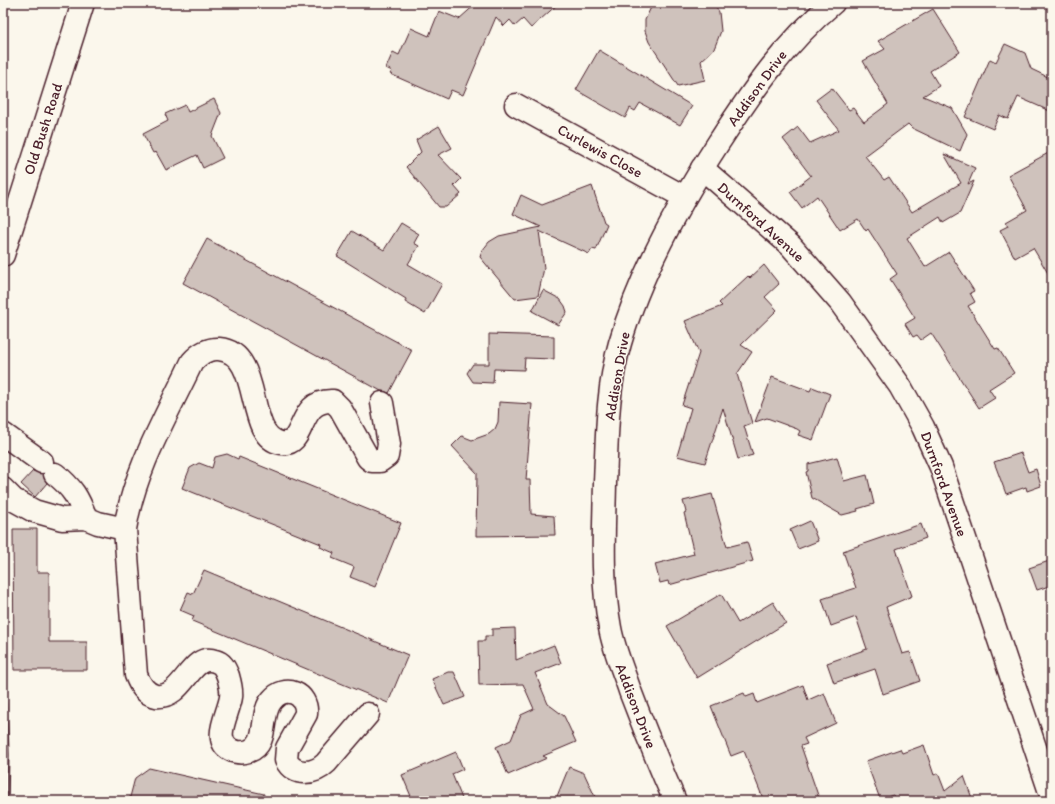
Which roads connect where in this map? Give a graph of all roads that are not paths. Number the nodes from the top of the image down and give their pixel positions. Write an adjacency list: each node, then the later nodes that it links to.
1 (83, 3): 6 (street, Old Bush Road)
2 (833, 3): 4 (street, Addison Drive)
3 (516, 105): 5 (street, Curlewis Close)
4 (702, 168): 5 (street, Addison Drive); 13 (street, Durnford Avenue)
5 (684, 197): 14 (street, Addison Drive)
6 (3, 255)
7 (382, 403): 11 (street)
8 (3, 434): 10 (street)
9 (3, 490): 10 (street)
10 (86, 518): 11 (street)
11 (125, 529): 12 (street)
12 (368, 714)
13 (1052, 798)
14 (675, 801)

